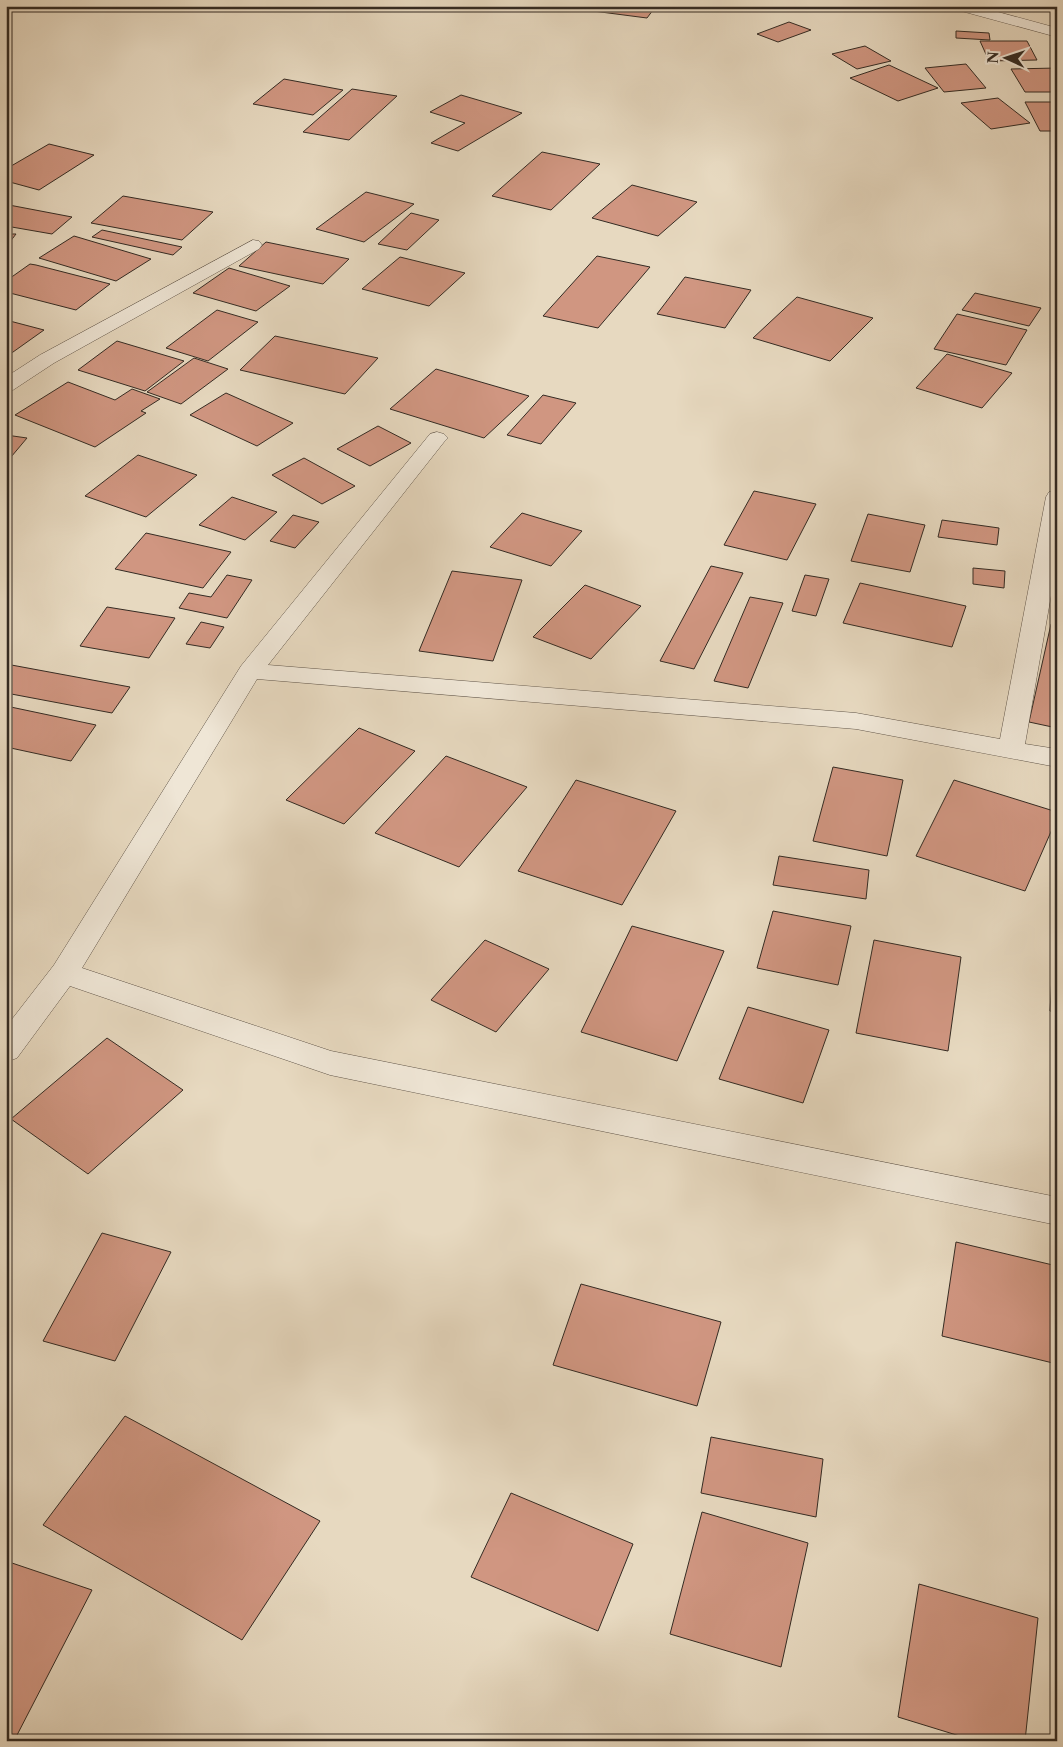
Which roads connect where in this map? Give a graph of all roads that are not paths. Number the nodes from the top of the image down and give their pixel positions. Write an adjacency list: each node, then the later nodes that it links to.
1 (959, 6): 2 (street)
2 (1057, 33)
3 (253, 245): 4 (street)
4 (6, 386)
5 (437, 438): 7 (street)
6 (1057, 497): 8 (street)
7 (250, 671): 8 (street); 10 (street)
8 (1011, 749): 9 (street)
9 (1057, 758)
10 (64, 973): 11 (street); 12 (street)
11 (6, 1050)
12 (1057, 1211)

